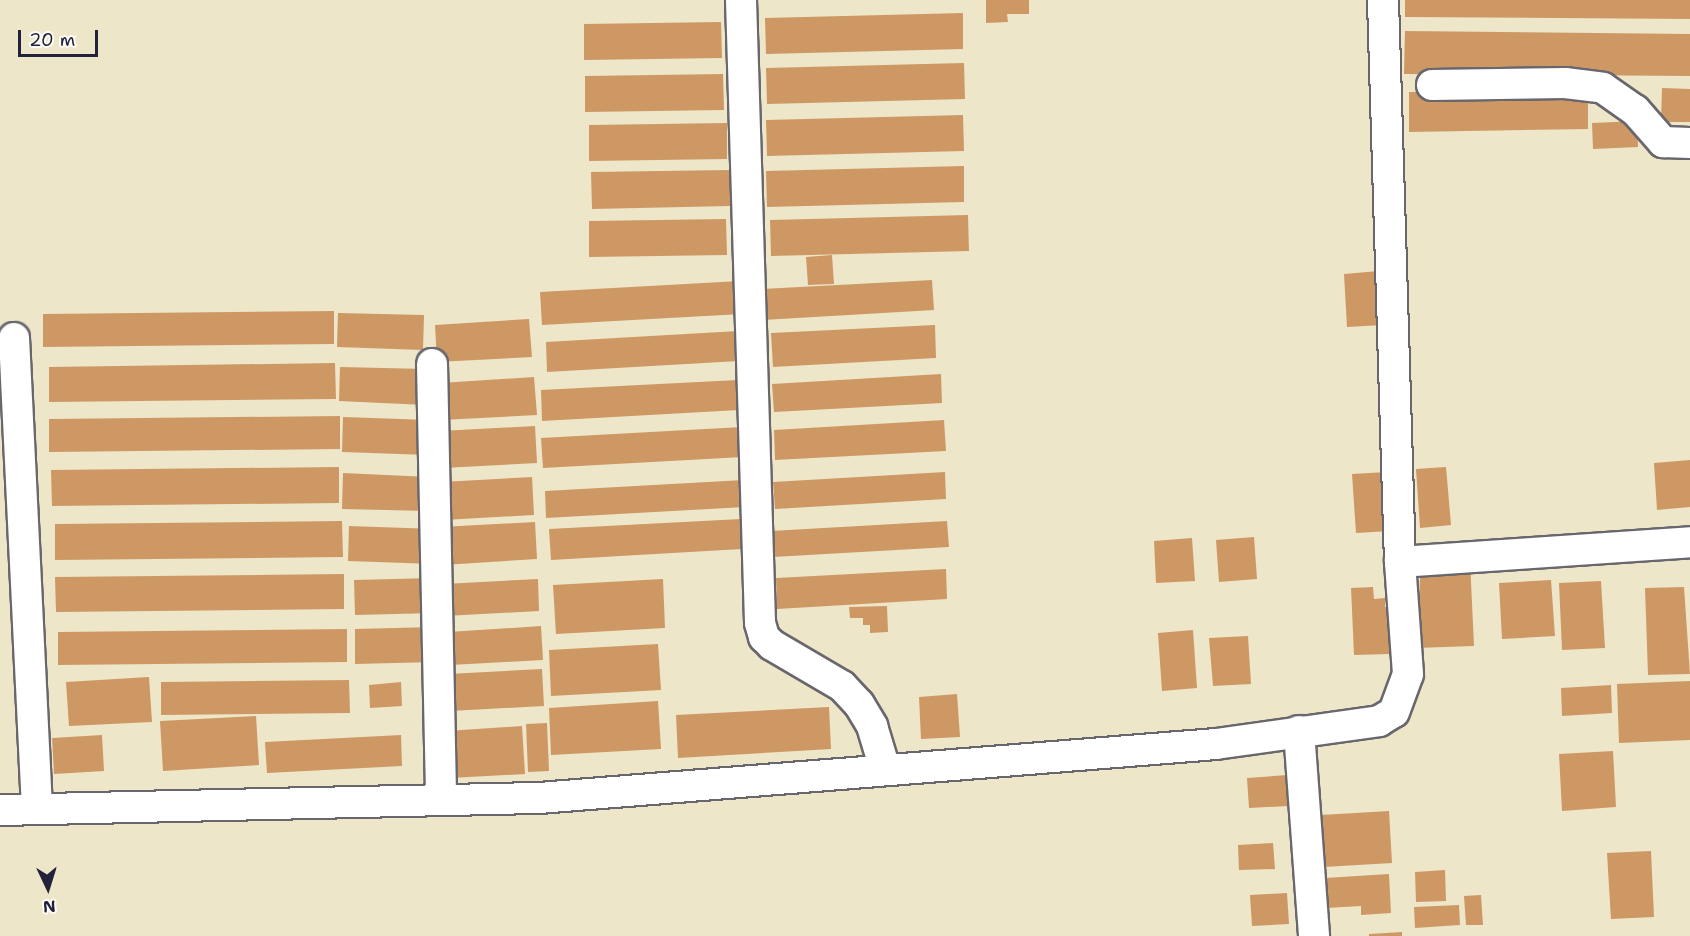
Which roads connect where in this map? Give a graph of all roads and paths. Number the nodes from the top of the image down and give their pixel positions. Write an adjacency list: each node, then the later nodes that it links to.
1 (741, 0): 10 (street)
2 (1383, 0): 8 (street)
3 (1432, 85): 4 (street)
4 (1690, 143)
5 (14, 338): 12 (street)
6 (432, 364): 11 (street)
7 (1690, 542): 8 (street)
8 (1400, 562): 9 (street)
9 (1299, 730): 10 (street); 14 (street)
10 (885, 769): 11 (street)
11 (441, 799): 12 (street)
12 (37, 808): 13 (street)
13 (0, 810)
14 (1314, 936)

